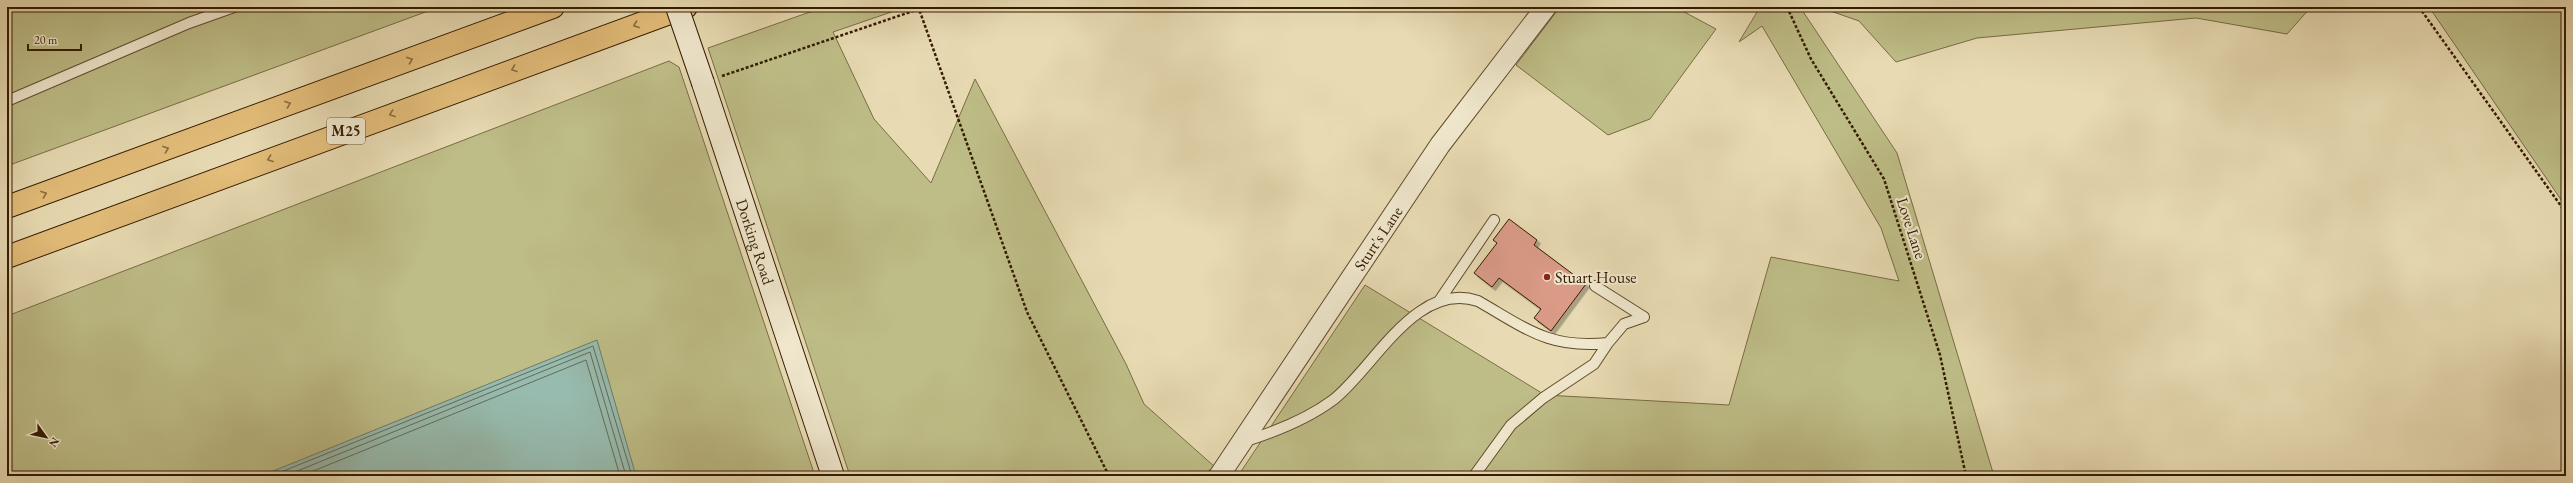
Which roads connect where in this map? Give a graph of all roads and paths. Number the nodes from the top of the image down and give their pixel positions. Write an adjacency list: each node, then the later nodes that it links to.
1 (234, 7): 11 (lane)
2 (553, 7): 12 (highway, one-way to 2)
3 (677, 7): 10 (main road, Dorking Road, bridge)
4 (686, 7): 15 (highway, M25, one-way to 15)
5 (1546, 7): 19 (street, Sturt's Lane)
6 (1787, 7): 24 (path, Love Lane)
7 (1853, 7): 8 (path)
8 (2060, 7)
9 (2419, 7): 13 (path)
10 (702, 82): 20 (main road, Dorking Road); 21 (path)
11 (7, 101)
12 (7, 208)
13 (2566, 213)
14 (1494, 220): 17 (lane)
15 (7, 257)
16 (1595, 286): 18 (lane)
17 (1439, 301): 18 (lane); 19 (lane)
18 (1608, 343): 23 (lane)
19 (1241, 443): 22 (street, Sturt's Lane)
20 (833, 476)
21 (1109, 476)
22 (1219, 476)
23 (1474, 476)
24 (1966, 476)

